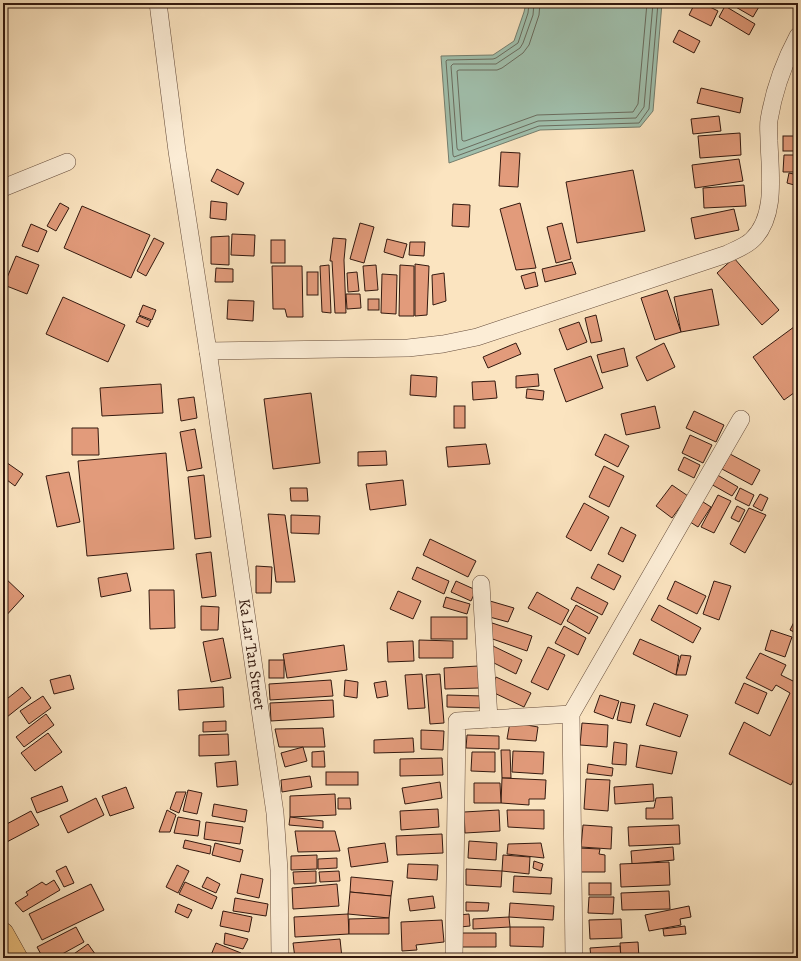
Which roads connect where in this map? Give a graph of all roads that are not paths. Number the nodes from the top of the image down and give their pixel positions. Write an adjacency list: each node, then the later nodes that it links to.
1 (158, 3): 5 (street, Ka Lar Tan Street)
2 (798, 36): 5 (street)
3 (66, 162): 4 (street)
4 (3, 188)
5 (208, 351): 12 (street, Ka Lar Tan Street)
6 (741, 419): 8 (street)
7 (481, 584): 9 (street)
8 (571, 714): 9 (street); 14 (street)
9 (489, 719): 13 (street)
10 (3, 933): 11 (main road)
11 (17, 958)
12 (280, 958)
13 (454, 958)
14 (574, 958)

